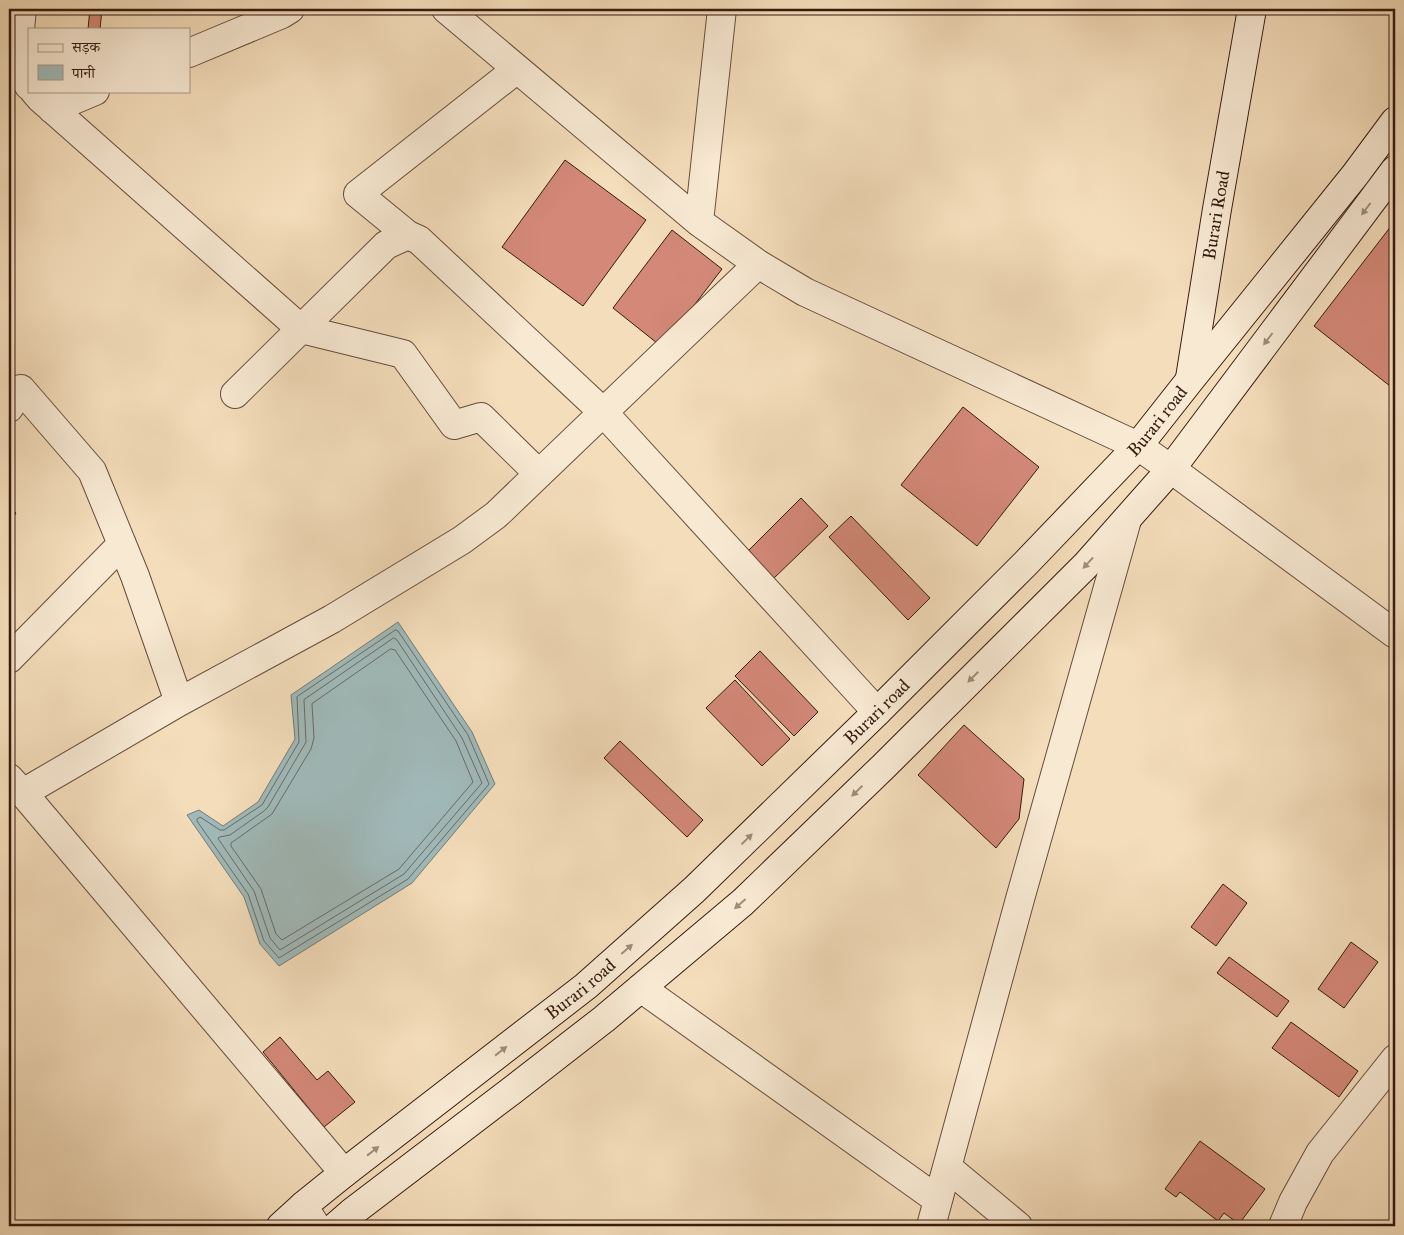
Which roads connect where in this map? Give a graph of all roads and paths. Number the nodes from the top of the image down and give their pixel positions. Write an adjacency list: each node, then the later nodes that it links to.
1 (290, 9): 6 (street)
2 (446, 9): 7 (street)
3 (722, 9): 13 (street)
4 (1252, 9): 17 (street, Burari Road)
5 (17, 23): 8 (street)
6 (190, 52)
7 (517, 69): 13 (street); 14 (street)
8 (28, 84)
9 (89, 92): 10 (street)
10 (43, 100): 16 (street)
11 (1395, 121): 17 (street, Burari road)
12 (1395, 170): 21 (street, one-way to 21)
13 (699, 222): 15 (street)
14 (408, 234): 16 (street); 20 (street)
15 (758, 264): 20 (street); 22 (street)
16 (301, 329): 18 (street); 24 (street)
17 (1190, 380): 21 (street, Burari Road); 22 (street, Burari road)
18 (235, 394)
19 (9, 408): 26 (street)
20 (604, 412): 24 (street); 30 (street)
21 (1211, 417): 23 (street)
22 (1138, 446): 23 (street); 30 (street, Burari road)
23 (1171, 469): 25 (street); 27 (street)
24 (539, 474): 29 (street)
25 (1127, 520): 32 (street, one-way to 32); 34 (street)
26 (122, 544): 28 (street); 29 (street)
27 (1395, 634)
28 (9, 658)
29 (179, 702): 31 (street)
30 (877, 712): 35 (street, Burari road, one-way to 30)
31 (16, 785): 35 (street)
32 (641, 988): 36 (street); 39 (street)
33 (1395, 1059): 42 (street)
34 (947, 1167): 36 (street); 41 (street)
35 (344, 1172): 37 (street, Burari road)
36 (938, 1200): 40 (street)
37 (310, 1216): 38 (street, Burari road)
38 (281, 1226)
39 (336, 1226)
40 (931, 1226)
41 (1018, 1226)
42 (1284, 1226)

